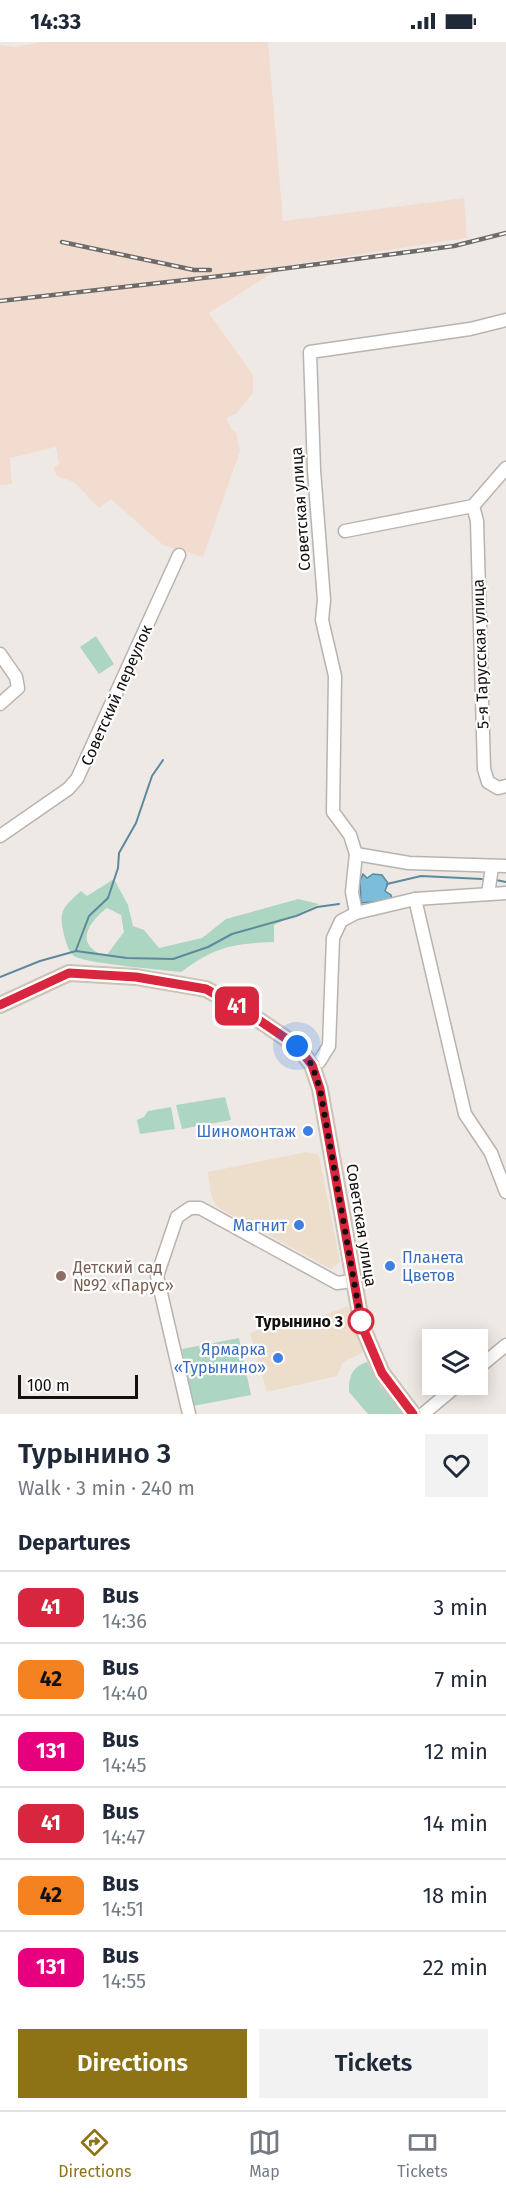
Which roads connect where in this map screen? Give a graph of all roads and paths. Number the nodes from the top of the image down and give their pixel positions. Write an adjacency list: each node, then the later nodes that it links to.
1 (506, 320): 10 (street, Советская улица)
2 (506, 468): 3 (street)
3 (473, 506): 4 (street); 8 (street, 5-я Тарусская улица)
4 (345, 531)
5 (180, 555): 9 (street, Советский переулок)
6 (0, 654): 7 (street)
7 (0, 704)
8 (506, 786)
9 (0, 836)
10 (357, 854): 12 (street); 16 (street)
11 (506, 866): 12 (street)
12 (492, 867): 14 (street)
13 (506, 893): 14 (street)
14 (488, 894): 15 (street)
15 (415, 899): 16 (street); 19 (street)
16 (356, 913): 18 (street)
17 (0, 1005): 18 (main road, Советская улица)
18 (312, 1065): 20 (main road, Советская улица)
19 (506, 1192)
20 (353, 1281): 24 (street); 25 (main road, Советская улица)
21 (506, 1345): 22 (street)
22 (488, 1360)
23 (446, 1395): 26 (street)
24 (189, 1414)
25 (413, 1414)
26 (423, 1414)

